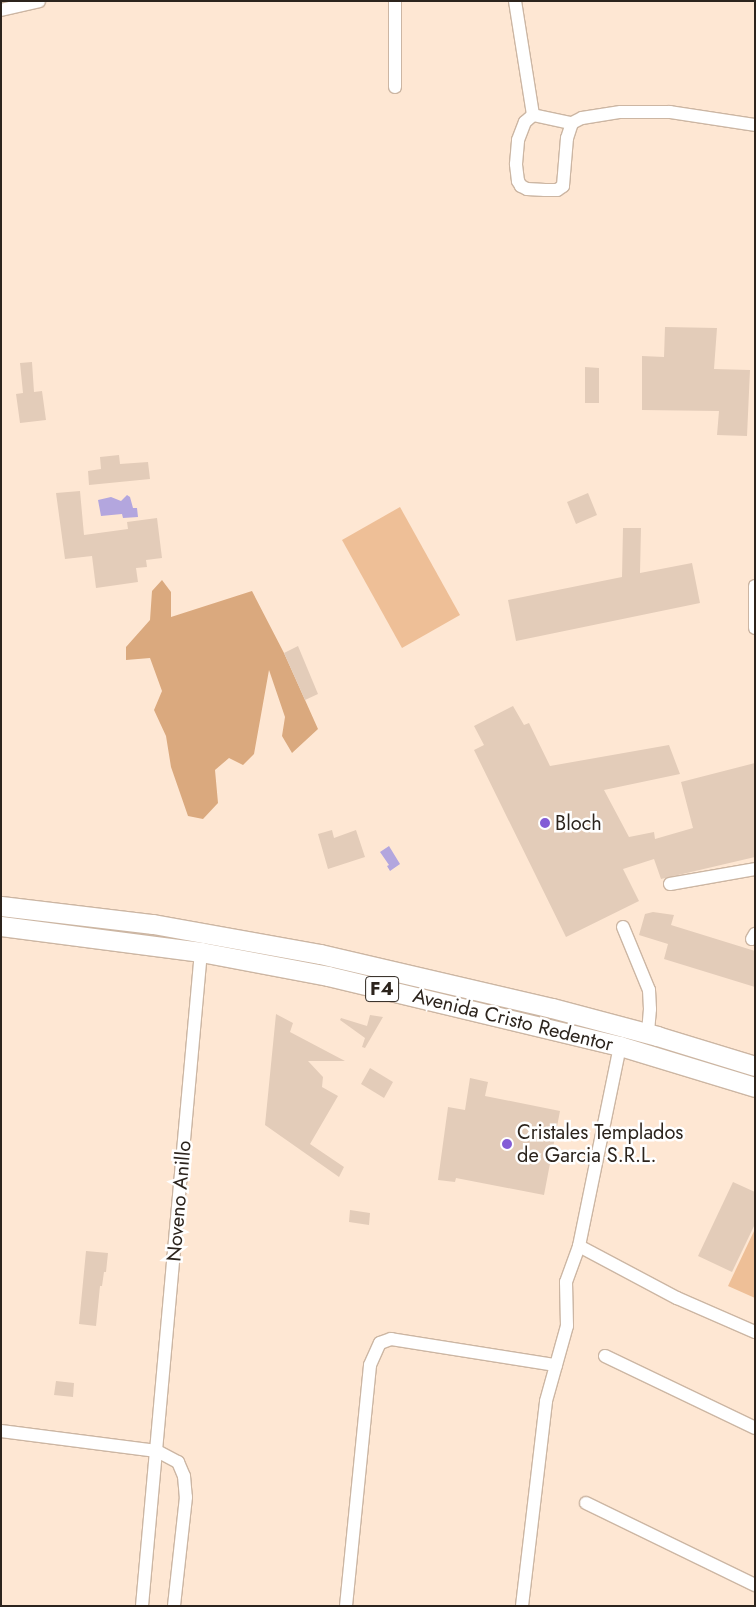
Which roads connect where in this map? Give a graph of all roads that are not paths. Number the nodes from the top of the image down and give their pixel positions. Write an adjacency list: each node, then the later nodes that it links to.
1 (39, 1): 4 (street)
2 (395, 1): 5 (street)
3 (514, 1): 6 (street)
4 (1, 10)
5 (394, 87)
6 (533, 115): 7 (street); 7 (street)
7 (572, 123): 8 (street)
8 (755, 124)
9 (755, 586): 10 (street)
10 (755, 628)
11 (755, 869): 12 (street)
12 (670, 884)
13 (1, 906): 17 (highway, Avenida Cristo Redentor / F4)
14 (1, 926): 16 (highway, Avenida Cristo Redentor / F4)
15 (624, 927): 17 (street)
16 (201, 952): 18 (highway, Avenida Cristo Redentor / F4); 27 (street, Noveno Anillo)
17 (648, 1034): 19 (highway, Avenida Cristo Redentor / F4)
18 (620, 1046): 20 (highway, Avenida Cristo Redentor / F4); 21 (street)
19 (755, 1066)
20 (755, 1087)
21 (579, 1246): 22 (street); 24 (street)
22 (755, 1332)
23 (605, 1356): 25 (street)
24 (556, 1364): 32 (street); 33 (street)
25 (755, 1428)
26 (1, 1431): 27 (street)
27 (157, 1451): 30 (street, Noveno Anillo); 31 (street)
28 (586, 1503): 29 (street)
29 (755, 1585)
30 (142, 1606)
31 (174, 1606)
32 (346, 1606)
33 (522, 1606)

